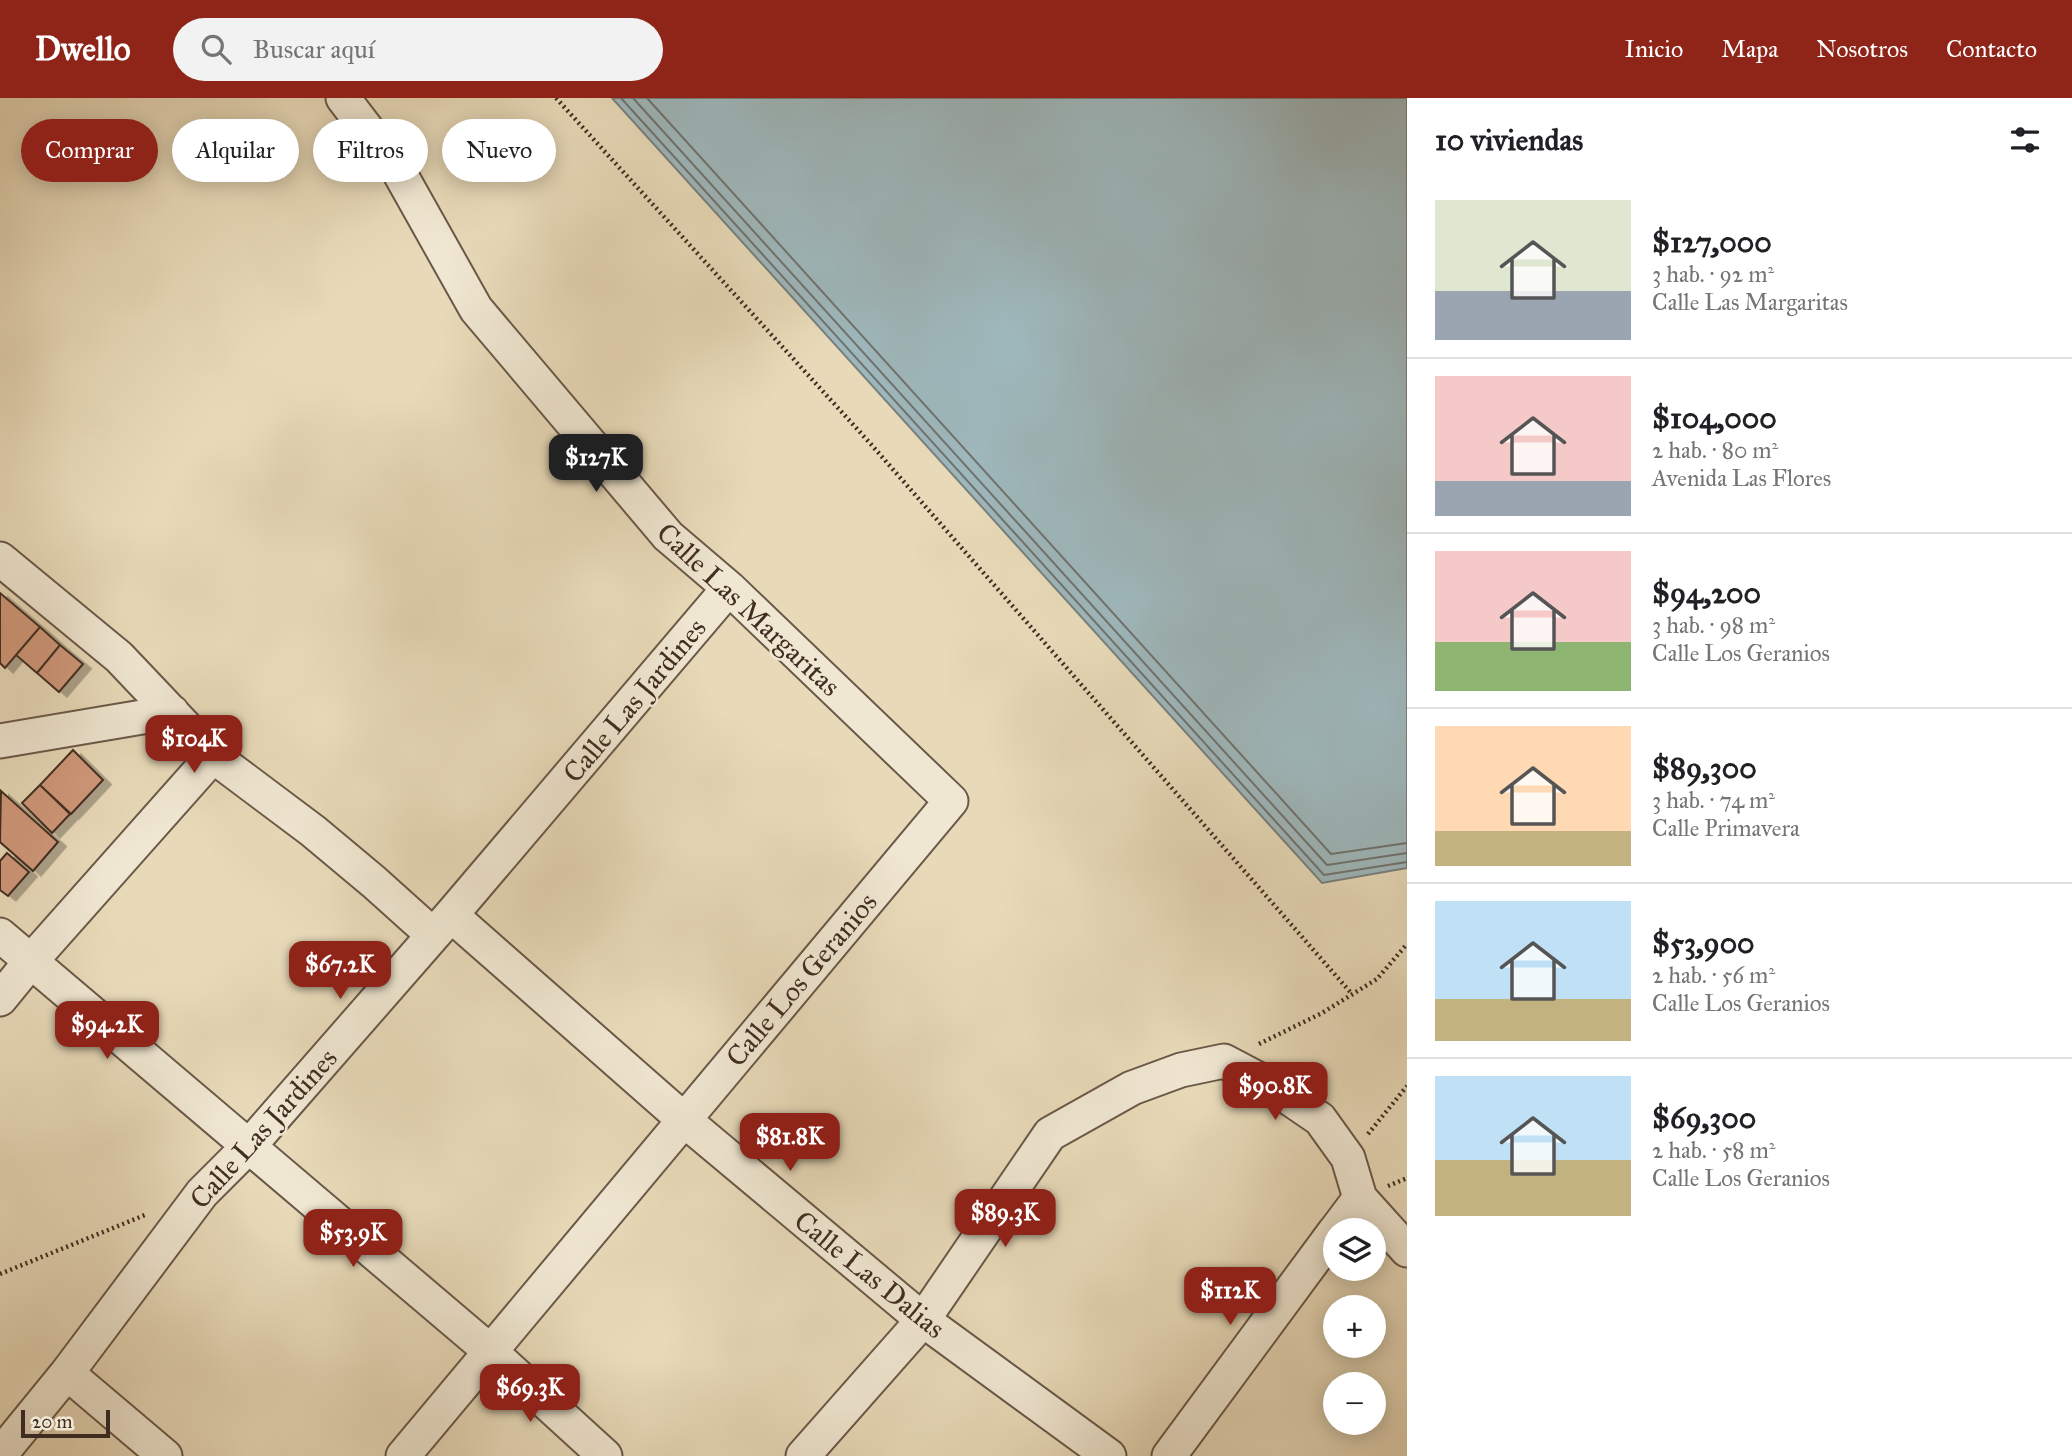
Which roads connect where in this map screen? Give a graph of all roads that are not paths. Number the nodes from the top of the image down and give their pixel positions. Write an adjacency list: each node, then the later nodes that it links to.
1 (343, 98): 3 (street, Calle Las Margaritas)
2 (0, 559): 4 (street, Calle Las Dalias)
3 (729, 588): 7 (street, Calle Las Margaritas); 8 (street, Calle Las Jardines)
4 (172, 712): 5 (street); 6 (street, Calle Las Dalias)
5 (0, 741)
6 (213, 756): 8 (street, Calle Las Dalias); 10 (street)
7 (951, 801): 12 (street, Calle Los Geranios)
8 (442, 925): 12 (street, Calle Las Dalias); 13 (street, Calle Las Jardines)
9 (0, 935): 10 (street)
10 (31, 961): 11 (street); 13 (street)
11 (0, 999)
12 (683, 1119): 18 (street, Calle Las Dalias); 19 (street, Calle Los Geranios)
13 (250, 1145): 19 (street); 20 (street, Calle Las Jardines)
14 (1360, 1198): 15 (street); 17 (street); 18 (street)
15 (1345, 1218)
16 (1323, 1247): 27 (street)
17 (1407, 1250)
18 (923, 1320): 25 (street); 26 (street, Calle Las Dalias)
19 (491, 1352): 23 (street, Calle Los Geranios); 24 (street)
20 (67, 1373): 21 (street, Calle Las Jardines); 22 (street)
21 (0, 1455)
22 (165, 1456)
23 (403, 1456)
24 (606, 1456)
25 (803, 1456)
26 (1109, 1456)
27 (1169, 1456)

